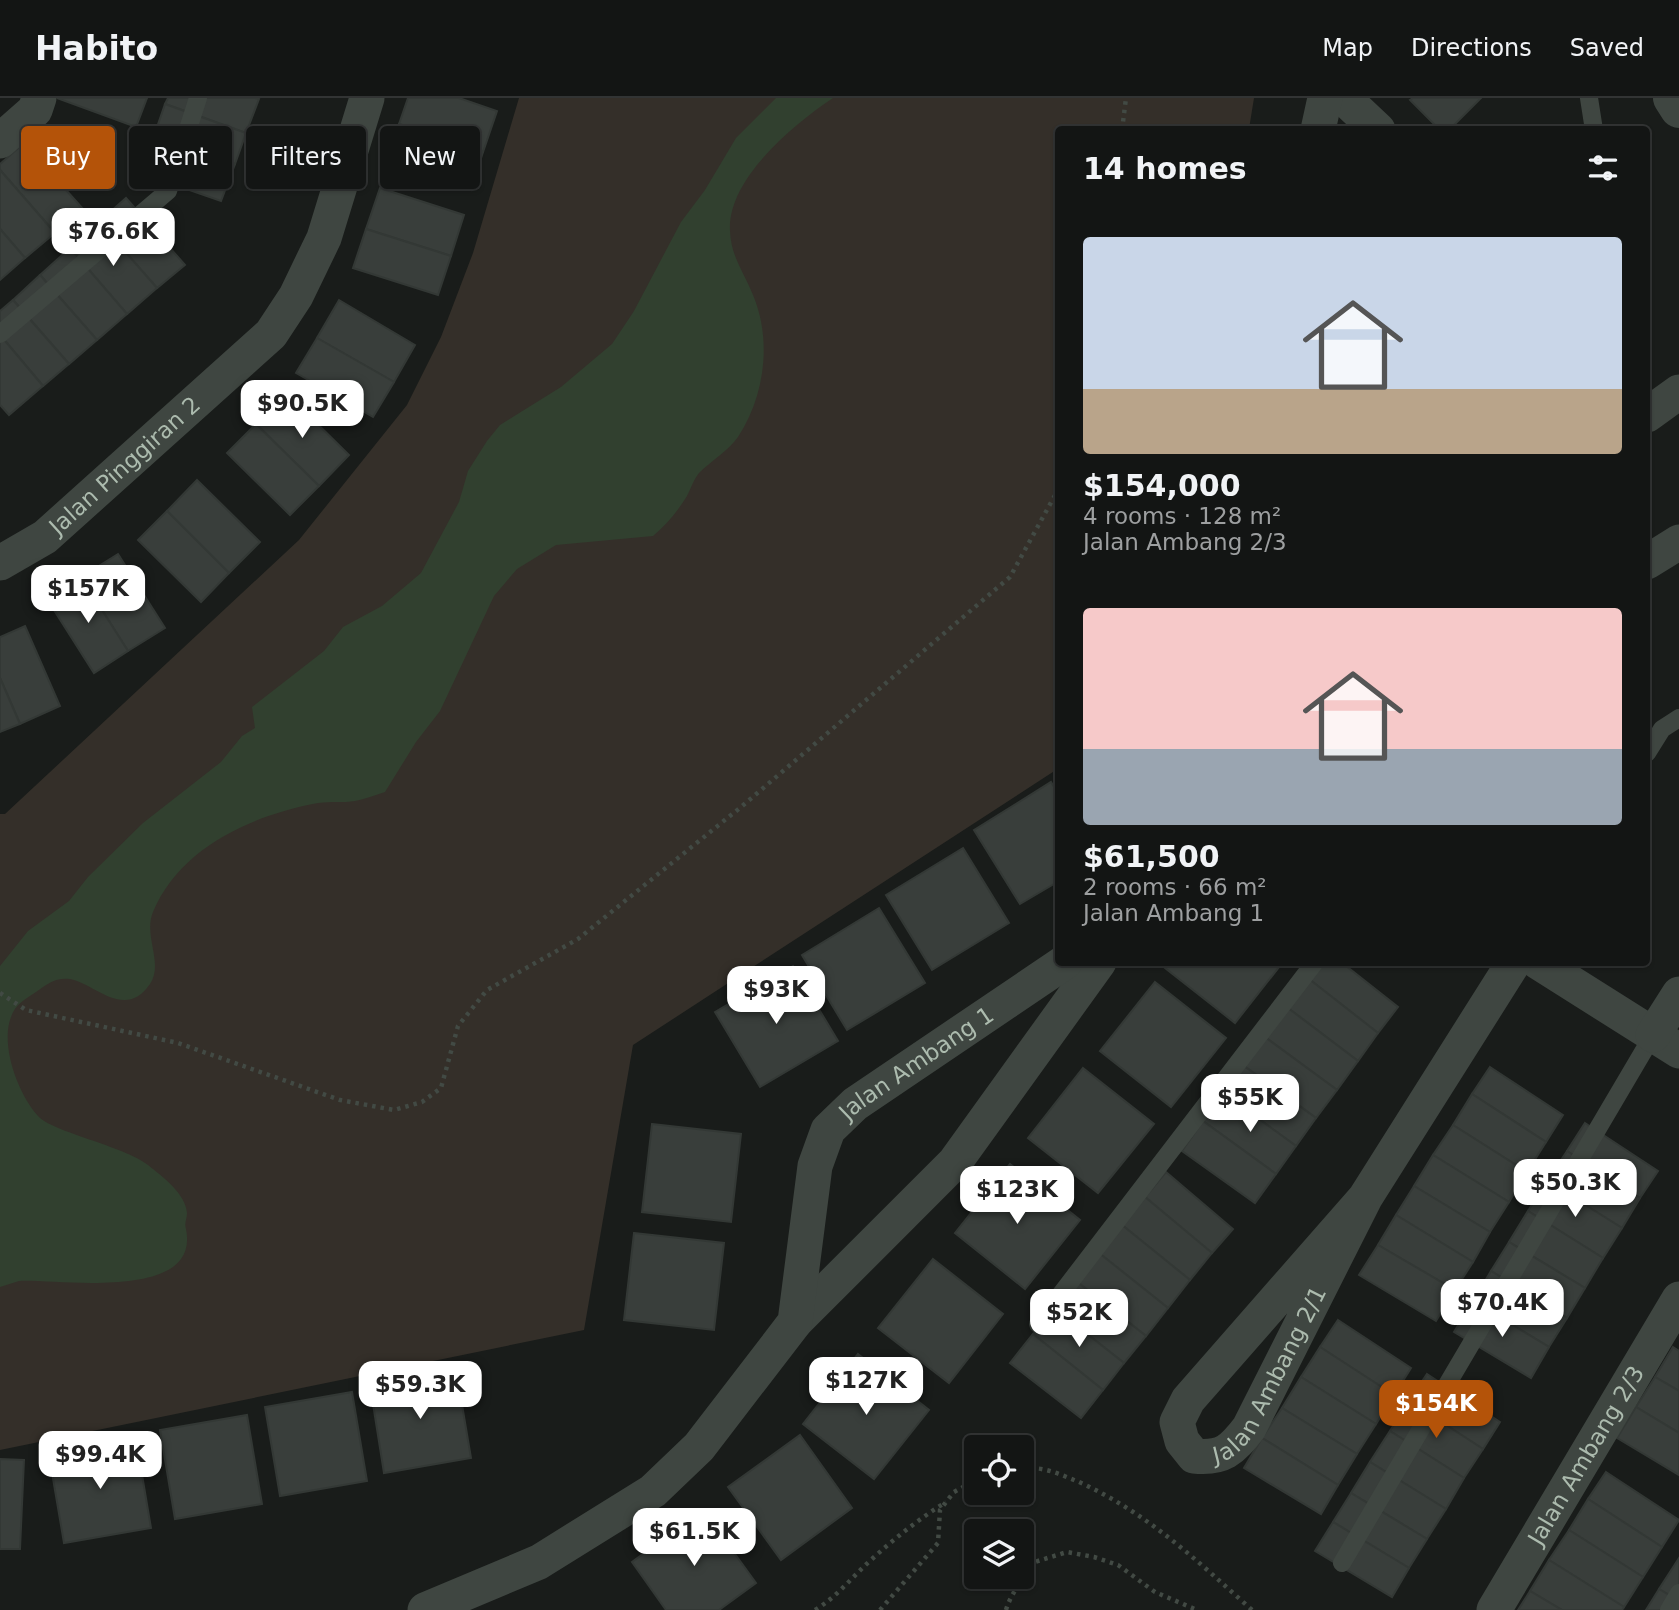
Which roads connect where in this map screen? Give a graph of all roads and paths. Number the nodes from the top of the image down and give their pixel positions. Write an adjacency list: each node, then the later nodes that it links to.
1 (39, 98): 14 (street)
2 (198, 98): 15 (lane)
3 (368, 98): 21 (street, Jalan Pinggiran 2)
4 (1126, 98): 10 (path)
5 (1325, 98): 11 (street)
6 (1344, 98): 12 (street)
7 (1589, 98): 13 (lane)
8 (1672, 98): 9 (street)
9 (1679, 109)
10 (1122, 126)
11 (1319, 126)
12 (1374, 126)
13 (1593, 126)
14 (0, 141)
15 (0, 334)
16 (1679, 393): 17 (street)
17 (1650, 413)
18 (1055, 495): 29 (path)
19 (1679, 542): 20 (street)
20 (1650, 560)
21 (0, 563)
22 (1679, 718): 23 (lane)
23 (1650, 748)
24 (1059, 966): 34 (street, Jalan Ambang 1)
25 (1096, 966): 34 (street)
26 (1312, 966): 35 (lane)
27 (1511, 966): 32 (street, Jalan Ambang 2/1)
28 (1544, 966): 31 (street)
29 (0, 993)
30 (1679, 994): 31 (street)
31 (1666, 1043): 39 (lane)
32 (1364, 1198): 32 (street, Jalan Ambang 2/1)
33 (1679, 1299): 47 (street, Jalan Ambang 2/3)
34 (795, 1322): 41 (street)
35 (1038, 1324)
36 (1034, 1470): 46 (path)
37 (964, 1487): 38 (path)
38 (946, 1502): 42 (path); 43 (path)
39 (1342, 1563)
40 (1679, 1593): 48 (lane)
41 (425, 1610)
42 (815, 1610)
43 (880, 1610)
44 (1006, 1610): 45 (path)
45 (1197, 1610)
46 (1252, 1610)
47 (1494, 1610)
48 (1669, 1610)

